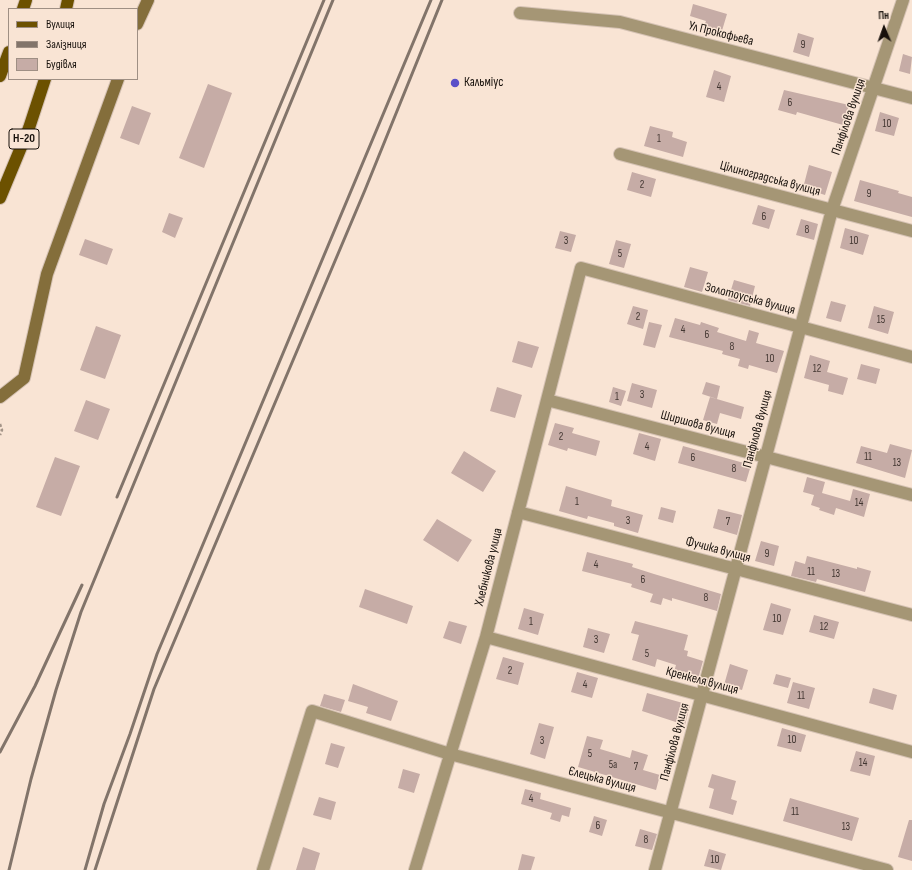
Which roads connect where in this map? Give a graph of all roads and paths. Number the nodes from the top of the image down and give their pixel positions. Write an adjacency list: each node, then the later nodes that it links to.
1 (148, 0): 4 (street)
2 (903, 0): 9 (street, Панфілова вулиця)
3 (520, 13): 9 (street, Ул Прокофьева)
4 (138, 22)
5 (8, 55): 6 (main road)
6 (0, 76)
7 (45, 80): 12 (main road, Н-20)
8 (118, 80): 18 (street)
9 (874, 87): 10 (street, Ул Прокофьева); 13 (street, Панфілова вулиця)
10 (912, 98)
11 (620, 154): 13 (street, Цілиноградська вулиця)
12 (0, 198)
13 (832, 210): 14 (street, Цілиноградська вулиця); 16 (street, Панфілова вулиця)
14 (912, 231)
15 (581, 268): 16 (street, Золотоуська вулиця); 19 (street, Хлебникова улица)
16 (800, 327): 17 (street, Золотоуська вулиця); 22 (street, Панфілова вулиця)
17 (912, 357)
18 (0, 398)
19 (546, 400): 22 (street, Ширшова вулиця); 24 (street, Хлебникова улица)
20 (0, 424): 21 (path)
21 (0, 435)
22 (766, 457): 23 (street, Ширшова вулиця); 25 (street, Панфілова вулиця)
23 (912, 495)
24 (518, 512): 25 (street, Фучика вулиця); 27 (street, Хлебникова улица)
25 (736, 569): 26 (street, Фучика вулиця); 28 (street, Панфілова вулиця)
26 (912, 615)
27 (486, 637): 28 (street, Кренкеля вулиця); 30 (street, Хлебникова улица)
28 (702, 696): 29 (street, Кренкеля вулиця); 31 (street, Панфілова вулиця)
29 (912, 752)
30 (450, 754): 31 (street, Єлецька вулиця); 32 (street, Єлецька вулиця); 33 (street, Хлебникова улица)
31 (670, 812): 34 (street, Панфілова вулиця); 35 (street, Єлецька вулиця)
32 (263, 870)
33 (415, 870)
34 (655, 870)
35 (887, 870)

